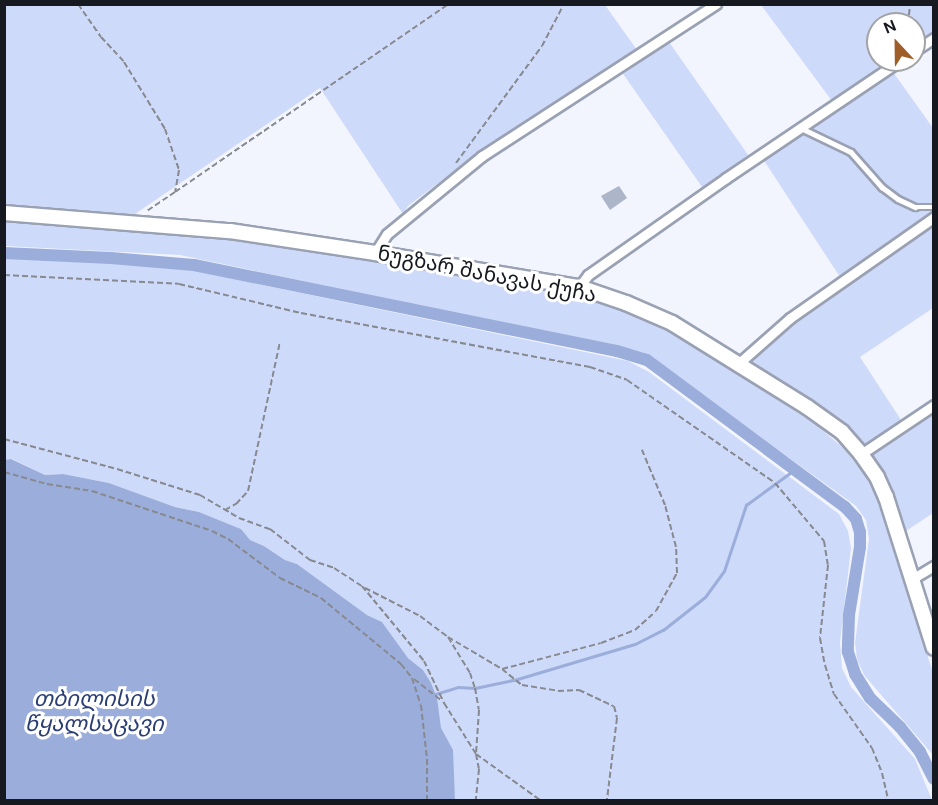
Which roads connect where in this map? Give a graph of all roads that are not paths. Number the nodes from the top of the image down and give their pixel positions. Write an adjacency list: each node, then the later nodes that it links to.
1 (716, 4): 7 (street)
2 (883, 72): 3 (street)
3 (801, 128): 4 (lane); 8 (street)
4 (933, 207)
5 (4, 213): 7 (main road, ნუგზარ შანავას ქუჩა)
6 (933, 217): 9 (street)
7 (375, 253): 8 (main road, ნუგზარ შანავას ქუჩა)
8 (579, 287): 9 (main road, ნუგზარ შანავას ქუჩა)
9 (738, 364): 11 (main road, ნუგზარ შანავას ქუჩა)
10 (933, 405): 11 (street)
11 (861, 454): 13 (main road, ნუგზარ შანავას ქუჩა)
12 (933, 566): 13 (street)
13 (912, 579): 14 (main road, ნუგზარ შანავას ქუჩა)
14 (933, 648)

